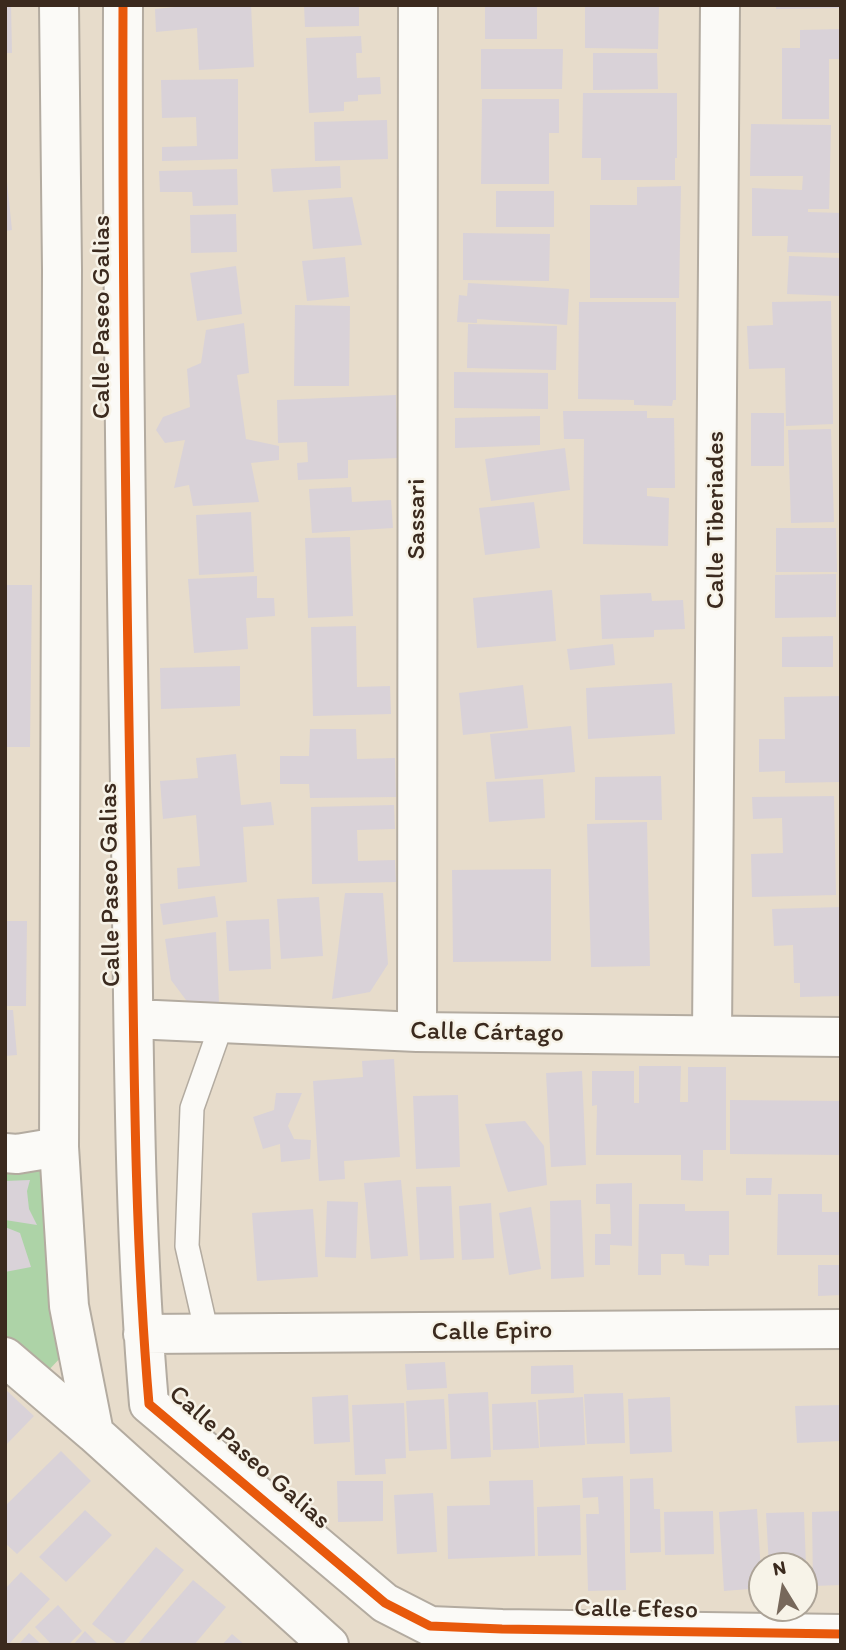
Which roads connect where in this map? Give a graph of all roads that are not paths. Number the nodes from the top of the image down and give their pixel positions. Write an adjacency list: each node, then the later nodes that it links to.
1 (59, 5): 6 (street, Calle Paseo Galias)
2 (123, 5): 5 (street, Calle Paseo Galias)
3 (418, 5): 9 (street, Sassari)
4 (720, 5): 10 (street, Calle Tiberiades)
5 (122, 269): 6 (street, Calle Paseo Galias); 7 (street, Calle Paseo Galias)
6 (62, 270): 12 (street, Calle Paseo Galias)
7 (134, 1019): 8 (street, Calle Cártago); 15 (street, Calle Paseo Galias)
8 (222, 1023): 9 (street, Calle Cártago); 16 (lane)
9 (416, 1032): 10 (street, Calle Cártago)
10 (712, 1035): 11 (street, Calle Cártago)
11 (841, 1037)
12 (59, 1147): 13 (street); 18 (street, Calle Paseo Galias)
13 (5, 1153)
14 (841, 1329): 16 (street, Calle Epiro)
15 (143, 1334): 16 (street, Calle Epiro); 19 (street, Calle Paseo Galias)
16 (207, 1334)
17 (5, 1357): 18 (street)
18 (94, 1433): 21 (street)
19 (430, 1626): 20 (street, Calle Efeso)
20 (841, 1634)
21 (329, 1645)

